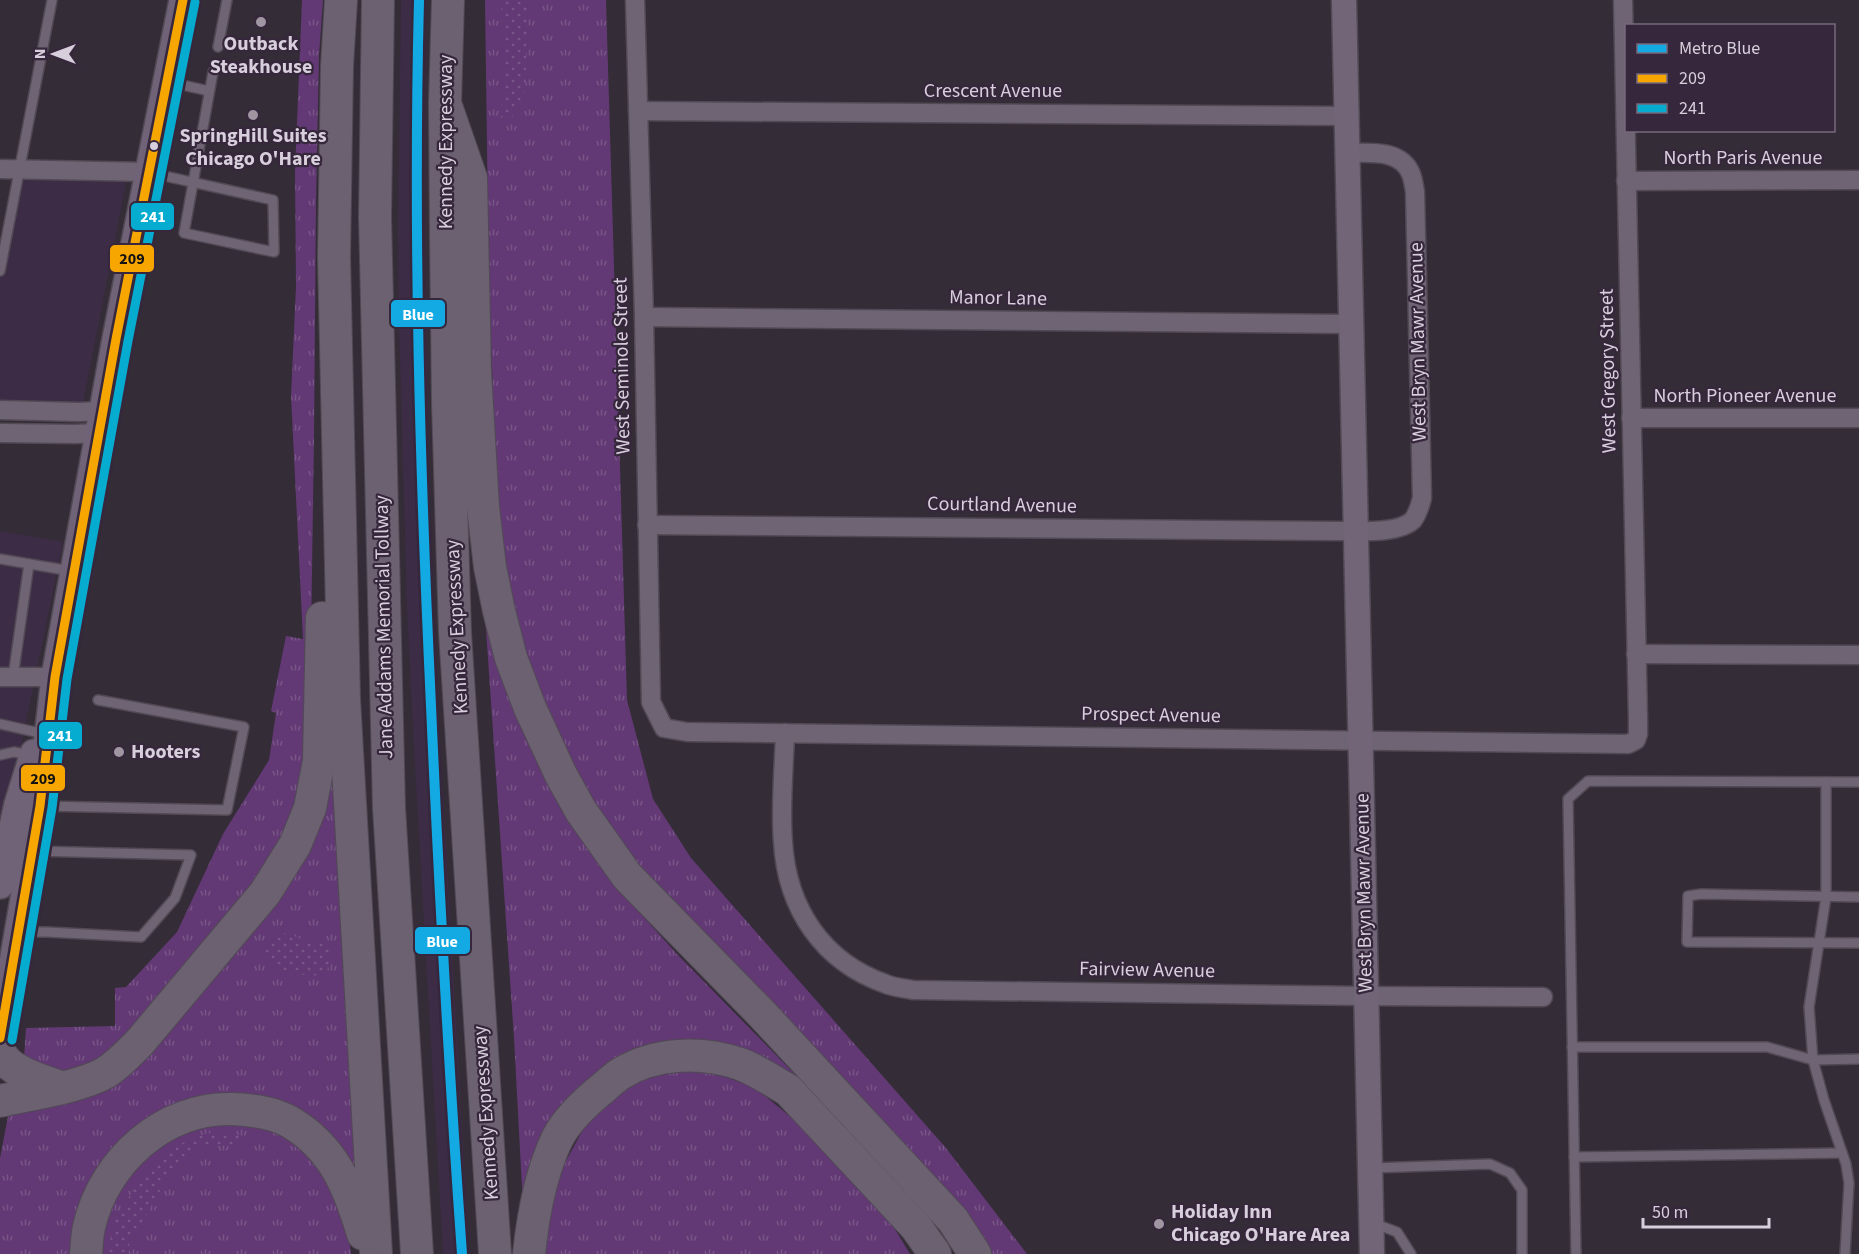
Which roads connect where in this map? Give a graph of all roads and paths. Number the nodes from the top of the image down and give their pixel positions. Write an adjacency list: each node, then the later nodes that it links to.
1 (52, 0): 21 (lane)
2 (183, 0): 12 (main road)
3 (227, 0): 10 (lane)
4 (341, 0): 34 (highway)
5 (378, 0): 81 (highway, Jane Addams Memorial Tollway)
6 (448, 0): 14 (highway, Kennedy Expressway)
7 (635, 0): 15 (street, West Seminole Street)
8 (1344, 0): 16 (street, West Bryn Mawr Avenue)
9 (1623, 0): 17 (street, West Gregory Street)
10 (218, 47)
11 (213, 72): 13 (lane)
12 (166, 82): 13 (lane); 22 (main road)
13 (209, 91): 25 (lane)
14 (445, 103): 82 (highway, Kennedy Expressway); 84 (highway)
15 (638, 111): 16 (street, Crescent Avenue); 27 (street, West Seminole Street)
16 (1347, 116): 19 (street, West Bryn Mawr Avenue)
17 (1625, 121)
18 (1625, 132): 24 (street, West Gregory Street)
19 (1348, 153): 28 (street, West Bryn Mawr Avenue); 36 (street, West Bryn Mawr Avenue)
20 (0, 169): 21 (street)
21 (21, 170): 22 (street); 26 (lane)
22 (148, 172): 25 (lane); 32 (main road)
23 (1859, 180): 24 (street, North Paris Avenue)
24 (1626, 181): 30 (street, West Gregory Street)
25 (192, 183): 25 (lane)
26 (0, 271)
27 (644, 317): 28 (street, Manor Lane); 35 (street, West Seminole Street)
28 (1351, 324): 36 (street, West Bryn Mawr Avenue)
29 (0, 410): 32 (street)
30 (1631, 418): 31 (street, North Pioneer Avenue); 40 (street, West Gregory Street)
31 (1859, 418)
32 (101, 422): 33 (street); 39 (main road)
33 (0, 433)
34 (339, 472): 69 (highway); 80 (highway)
35 (647, 525): 36 (street, Courtland Avenue); 46 (street, West Seminole Street)
36 (1355, 531): 48 (street, West Bryn Mawr Avenue)
37 (0, 559): 38 (lane)
38 (29, 564): 39 (lane); 42 (lane)
39 (74, 572): 43 (main road)
40 (1636, 654): 41 (street); 49 (street, West Gregory Street)
41 (1859, 656)
42 (6, 677): 43 (street)
43 (54, 684): 50 (main road); 54 (main road)
44 (98, 700): 54 (lane)
45 (0, 724): 50 (lane)
46 (664, 728): 47 (street, Prospect Avenue)
47 (785, 733): 48 (street, Prospect Avenue); 62 (street, Fairview Avenue)
48 (1360, 740): 49 (street, Prospect Avenue); 62 (street, West Bryn Mawr Avenue)
49 (1636, 740)
50 (36, 744): 51 (lane); 56 (main road)
51 (0, 755)
52 (1826, 782): 53 (lane); 57 (lane); 65 (lane)
53 (1859, 782)
54 (40, 806): 55 (main road)
55 (31, 851): 59 (main road); 59 (lane)
56 (0, 885)
57 (1827, 897): 58 (lane); 60 (lane); 60 (lane)
58 (1859, 897)
59 (9, 932): 64 (main road)
60 (1820, 943): 61 (lane); 68 (lane)
61 (1859, 943)
62 (1366, 996): 63 (street, Fairview Avenue); 73 (street, West Bryn Mawr Avenue)
63 (1543, 996)
64 (0, 1038)
65 (1572, 1047): 68 (lane); 72 (lane)
66 (0, 1052): 69 (highway)
67 (1859, 1059): 68 (lane)
68 (1813, 1060): 71 (lane)
69 (61, 1087): 70 (highway)
70 (0, 1101)
71 (1842, 1153): 72 (lane); 74 (lane)
72 (1574, 1157): 88 (lane)
73 (1370, 1168): 76 (street, West Bryn Mawr Avenue); 87 (lane)
74 (1847, 1173): 75 (lane); 89 (lane)
75 (1859, 1173)
76 (1371, 1223): 85 (street, West Bryn Mawr Avenue); 86 (lane)
77 (929, 1248): 83 (highway)
78 (86, 1254): 79 (highway)
79 (367, 1254)
80 (376, 1254)
81 (417, 1254)
82 (495, 1254)
83 (529, 1254)
84 (975, 1254)
85 (1372, 1254)
86 (1411, 1254)
87 (1522, 1254)
88 (1576, 1254)
89 (1845, 1254)

